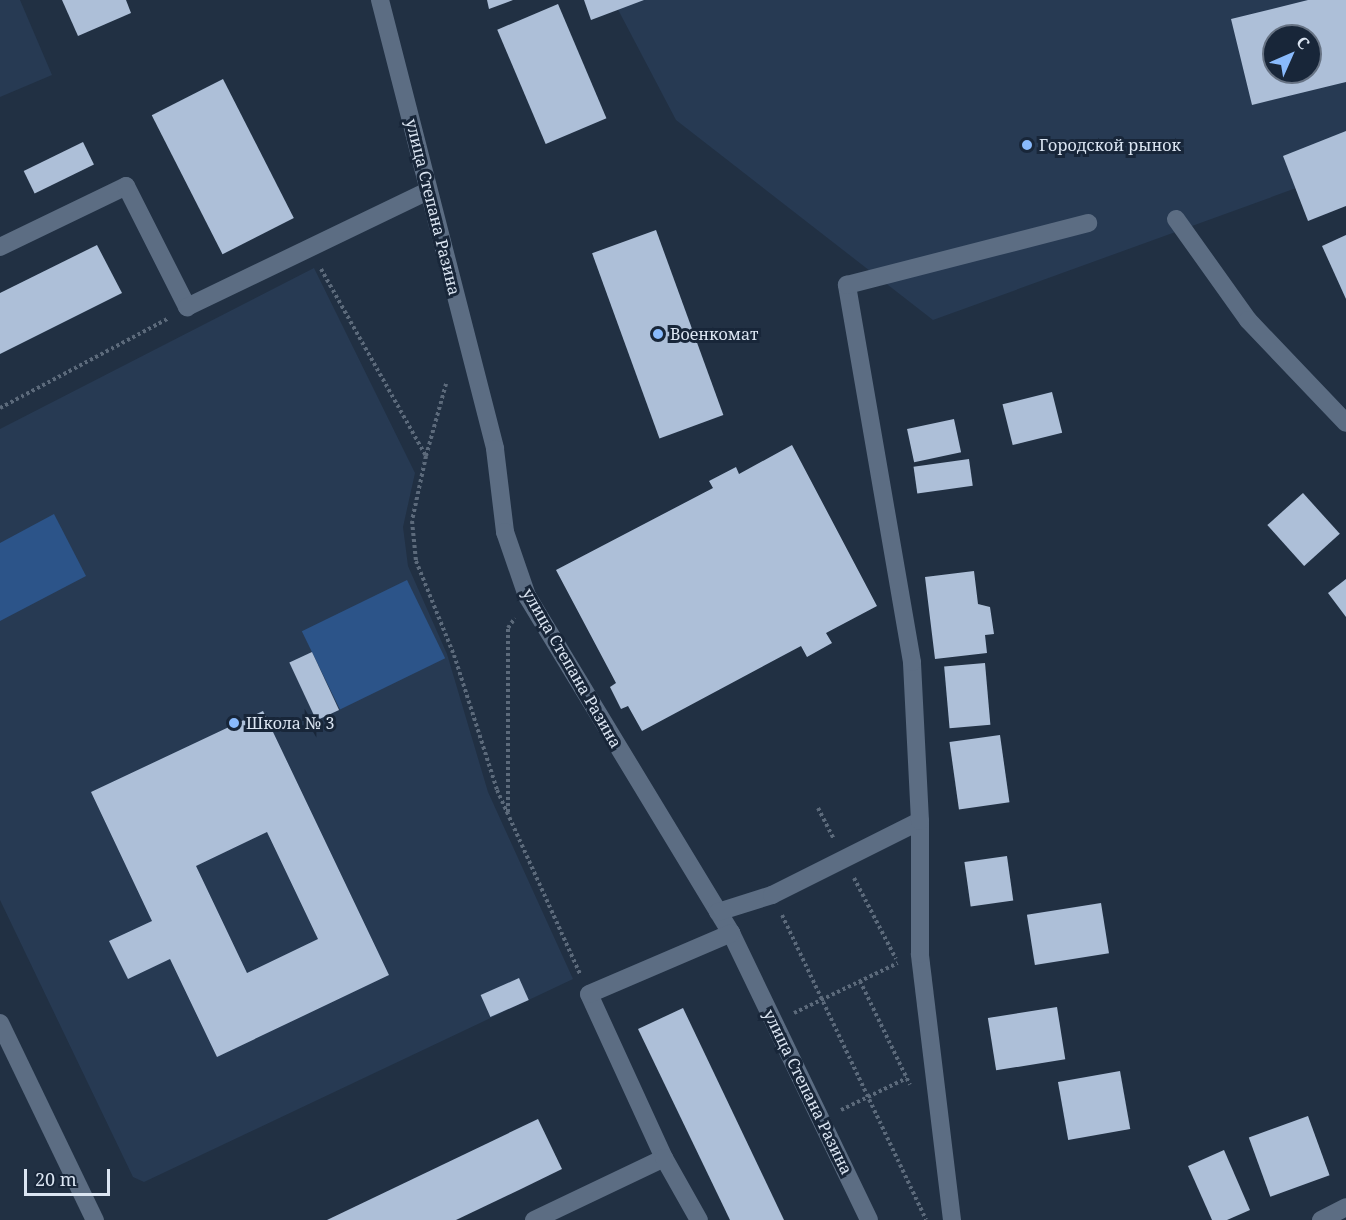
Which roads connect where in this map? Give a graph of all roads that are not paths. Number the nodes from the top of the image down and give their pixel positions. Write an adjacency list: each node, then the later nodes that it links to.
1 (380, 0): 2 (street, улица Степана Разина)
2 (428, 191): 5 (street); 8 (street, улица Степана Разина)
3 (1176, 219): 6 (street)
4 (1088, 223): 7 (street)
5 (0, 247)
6 (1346, 423)
7 (920, 820): 8 (street); 17 (street)
8 (718, 912): 9 (street, улица Степана Разина)
9 (731, 933): 11 (street); 16 (street, улица Степана Разина)
10 (0, 1023): 13 (street)
11 (664, 1158): 14 (street); 15 (street)
12 (1346, 1207): 18 (street)
13 (95, 1220)
14 (534, 1220)
15 (699, 1220)
16 (869, 1220)
17 (952, 1220)
18 (1321, 1220)

